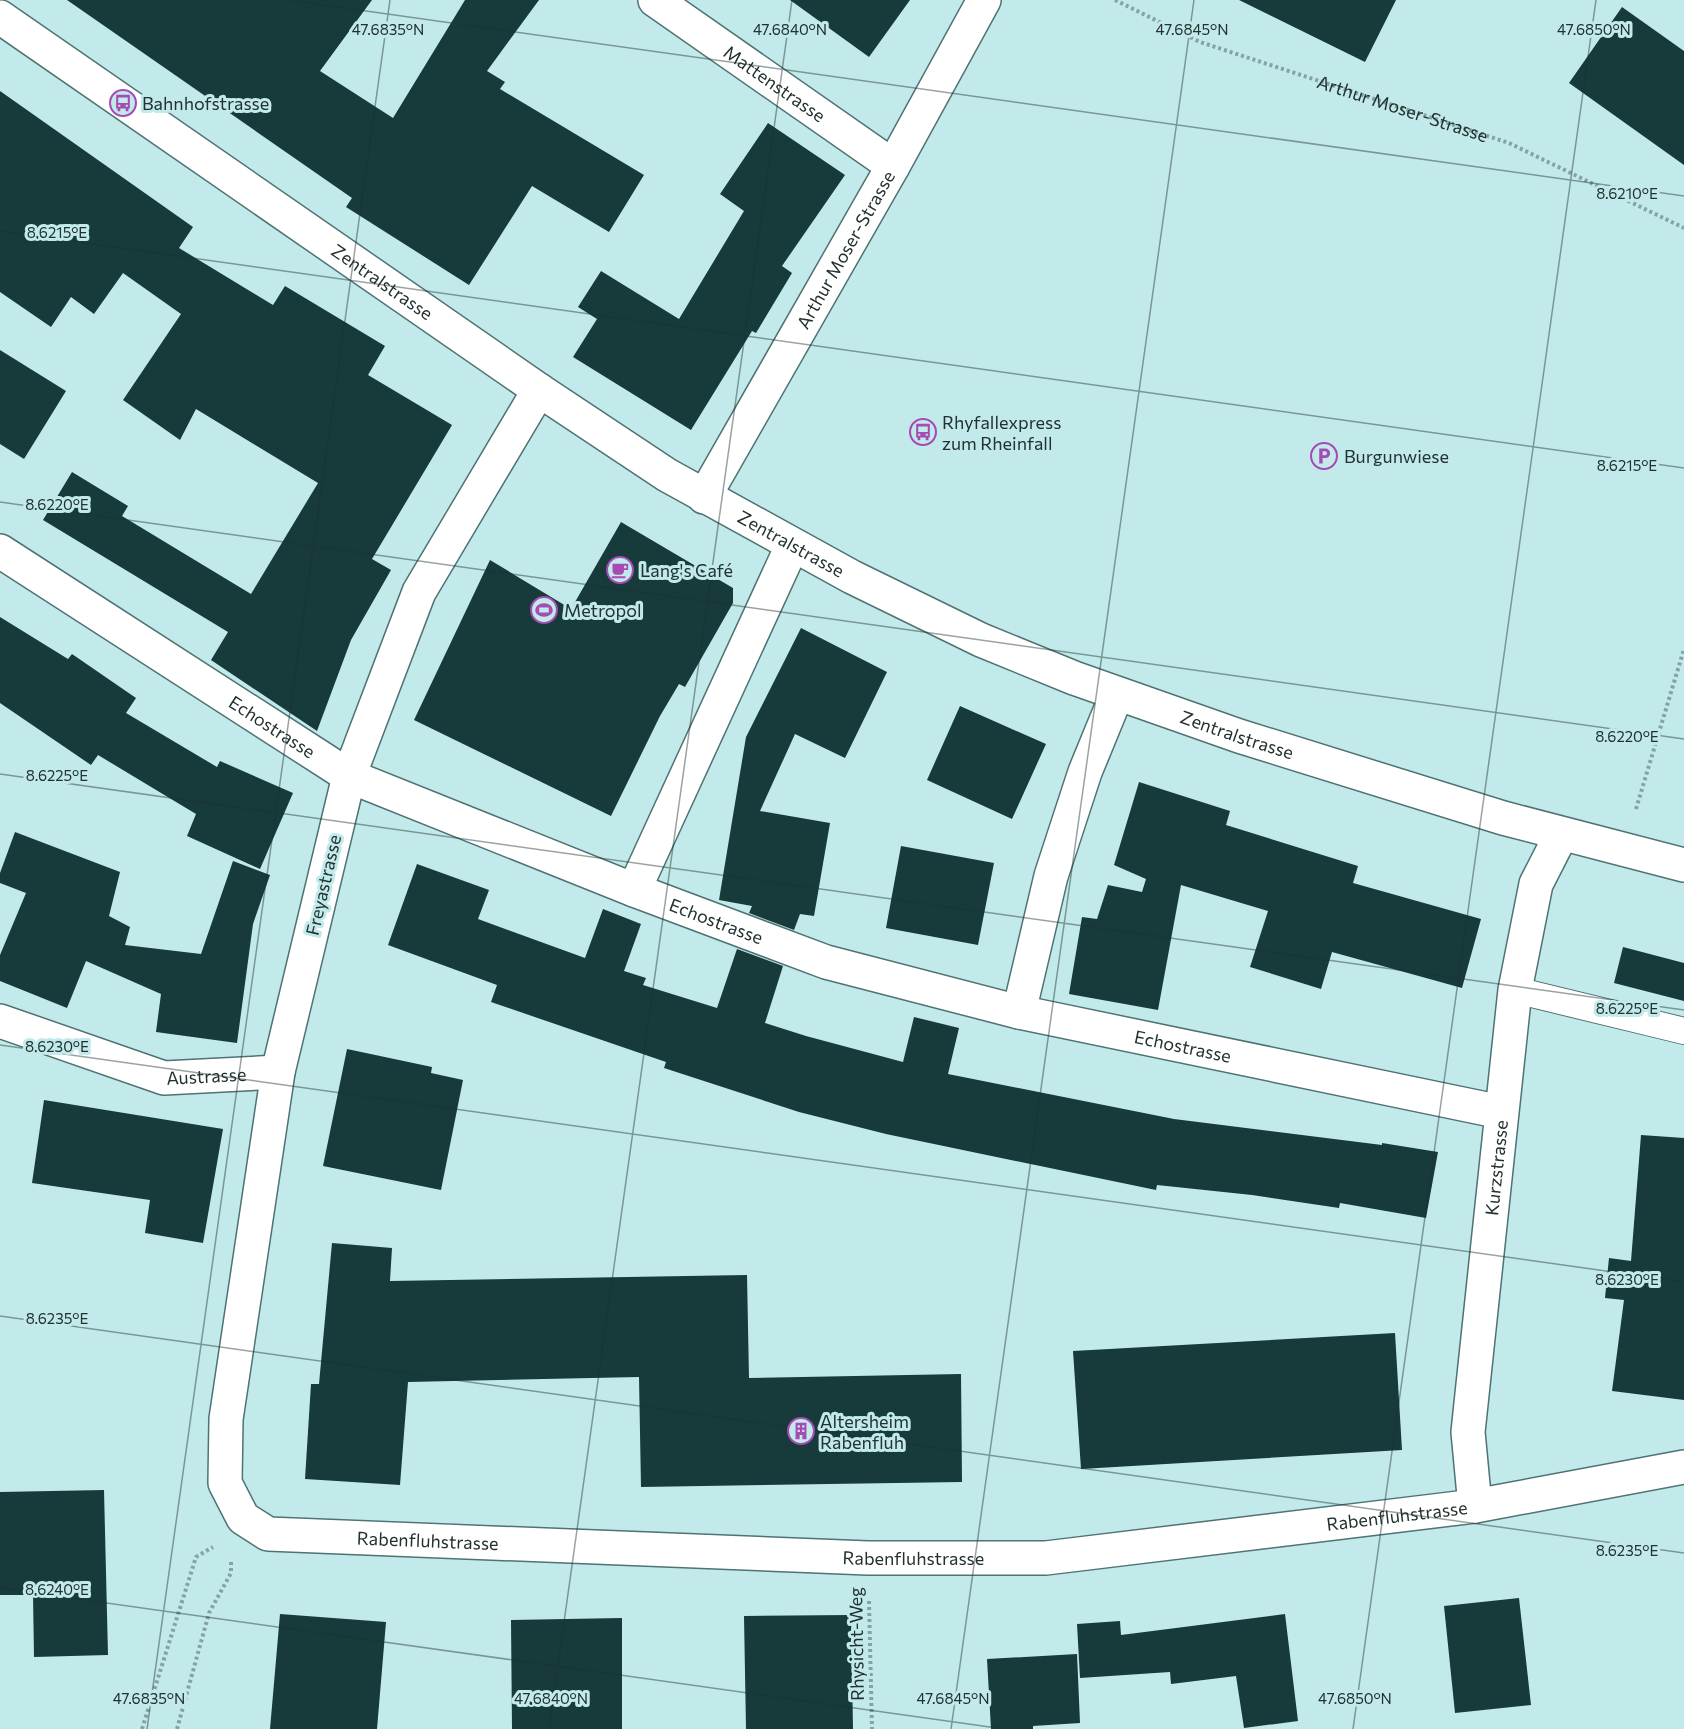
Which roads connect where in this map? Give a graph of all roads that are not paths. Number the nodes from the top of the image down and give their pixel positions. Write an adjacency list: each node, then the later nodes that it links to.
1 (655, 0): 4 (street, Mattenstrasse)
2 (984, 0): 4 (street, Arthur Moser-Strasse)
3 (0, 17): 5 (street, Zentralstrasse)
4 (893, 166): 6 (street, Arthur Moser-Strasse)
5 (539, 390): 6 (street, Zentralstrasse); 10 (street, Freyastrasse)
6 (704, 497): 7 (street, Zentralstrasse)
7 (792, 546): 9 (street, Zentralstrasse); 13 (street)
8 (0, 551): 10 (street, Echostrasse)
9 (1117, 693): 11 (street, Zentralstrasse); 15 (street)
10 (349, 776): 13 (street, Echostrasse); 18 (street, Freyastrasse)
11 (1561, 835): 12 (street, Zentralstrasse); 14 (street, Kurzstrasse)
12 (1684, 865)
13 (634, 890): 15 (street, Echostrasse)
14 (1515, 990): 17 (lane); 19 (street, Kurzstrasse)
15 (1019, 1012): 19 (street, Echostrasse)
16 (0, 1021): 18 (street, Austrasse)
17 (1684, 1031)
18 (278, 1072): 22 (street, Freyastrasse)
19 (1501, 1112): 21 (street, Kurzstrasse)
20 (1684, 1467): 21 (street, Rabenfluhstrasse)
21 (1475, 1506): 22 (street, Rabenfluhstrasse)
22 (237, 1527)

